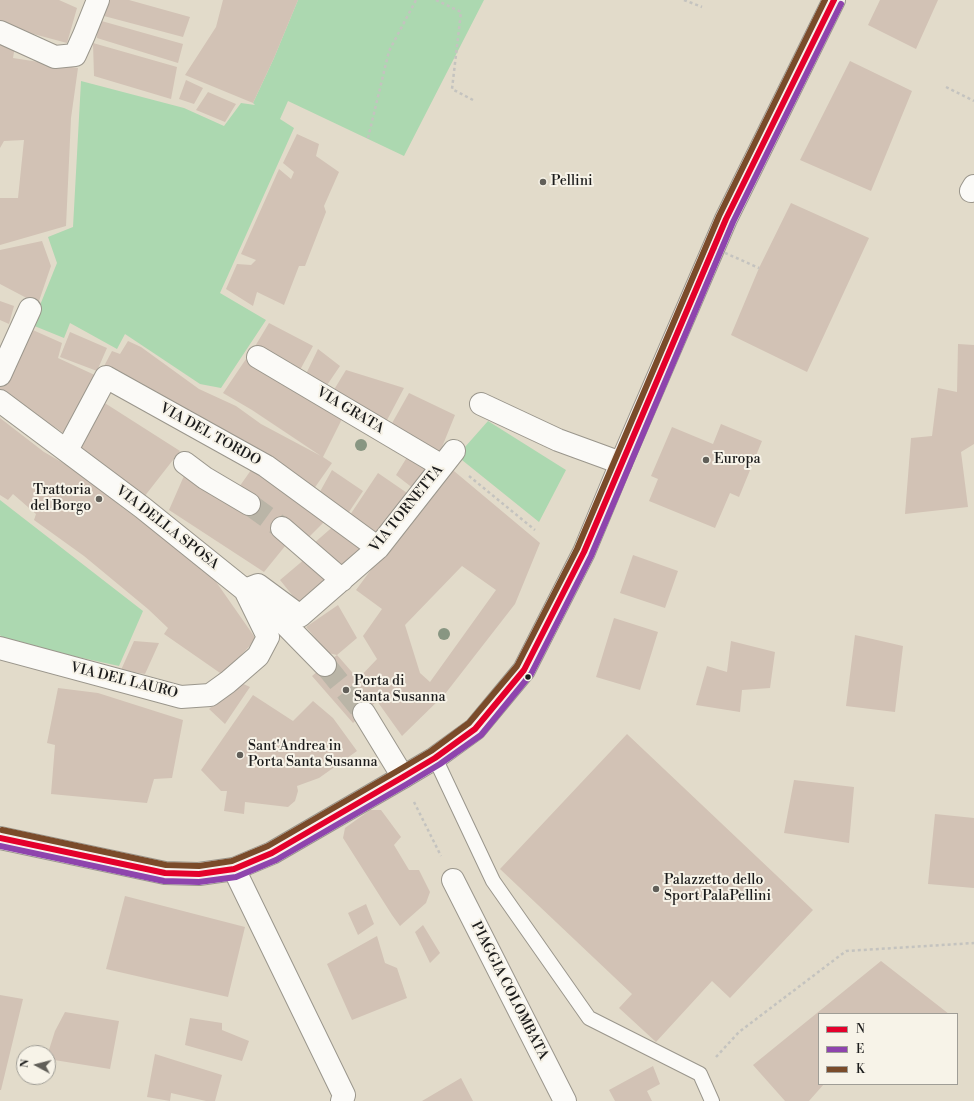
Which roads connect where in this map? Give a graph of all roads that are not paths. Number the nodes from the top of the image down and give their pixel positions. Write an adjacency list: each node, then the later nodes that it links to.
1 (98, 0): 3 (street)
2 (834, 0): 12 (street)
3 (0, 32)
4 (30, 309): 6 (street)
5 (258, 357): 10 (street, VIA GRATA)
6 (0, 376)
7 (0, 401): 9 (street, VIA DELLA SPOSA)
8 (481, 404): 12 (street)
9 (66, 450): 15 (street, VIA DEL TORDO); 17 (street, VIA DELLA SPOSA)
10 (448, 459): 15 (street, VIA TORNETTA)
11 (185, 463): 13 (street)
12 (620, 463): 21 (street)
13 (249, 504)
14 (282, 528): 16 (street)
15 (378, 548): 16 (street, VIA TORNETTA)
16 (342, 580): 17 (street, VIA TORNETTA)
17 (245, 590): 18 (street, VIA DEL LAURO); 19 (street, VIA DELLA SPOSA)
18 (0, 648)
19 (325, 665)
20 (364, 713): 22 (street)
21 (435, 758): 22 (street); 28 (lane)
22 (403, 777): 24 (street)
23 (0, 838): 24 (street)
24 (234, 869): 26 (street)
25 (453, 880): 27 (street, PIAGGIA COLOMBATA)
26 (342, 1101)
27 (566, 1101)
28 (712, 1101)

